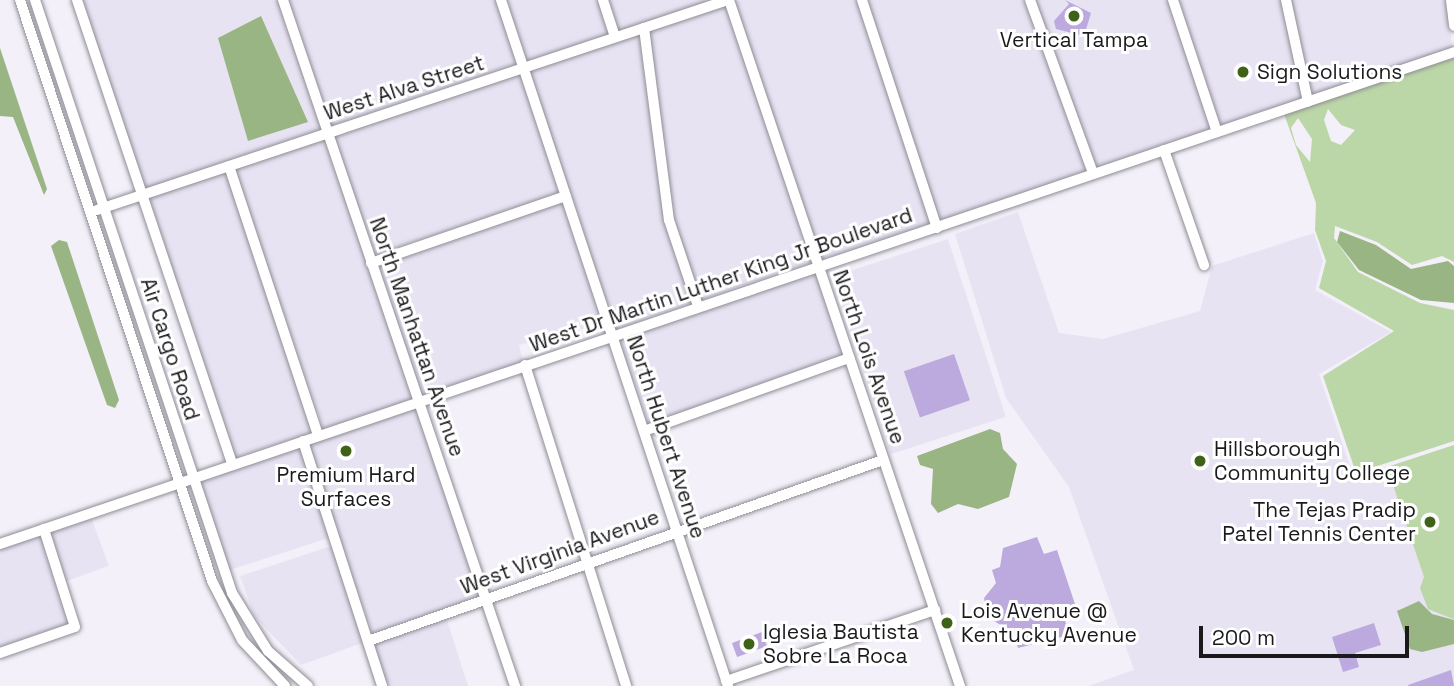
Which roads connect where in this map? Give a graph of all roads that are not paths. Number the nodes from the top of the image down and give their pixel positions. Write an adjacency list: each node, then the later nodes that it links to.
1 (20, 0): 27 (street, Air Cargo Road)
2 (35, 0): 26 (street, Air Cargo Road)
3 (77, 0): 24 (street)
4 (284, 0): 20 (street, North Manhattan Avenue)
5 (501, 0): 17 (street, North Hubert Avenue)
6 (603, 0): 15 (street)
7 (728, 0): 14 (street, West Alva Street); 30 (street, North Lois Avenue)
8 (862, 0): 28 (street)
9 (1030, 0): 23 (street)
10 (1173, 0): 19 (street)
11 (1286, 0): 18 (street)
12 (1451, 0): 13 (street)
13 (1454, 26)
14 (643, 28): 15 (street, West Alva Street); 32 (street)
15 (615, 37): 17 (street, West Alva Street)
16 (1454, 52): 18 (street, West Dr Martin Luther King Jr Boulevard)
17 (523, 69): 20 (street, West Alva Street); 25 (street, North Hubert Avenue)
18 (1308, 102): 19 (street, West Dr Martin Luther King Jr Boulevard)
19 (1217, 132): 21 (street, West Dr Martin Luther King Jr Boulevard)
20 (327, 134): 22 (street, West Alva Street); 29 (street, North Manhattan Avenue)
21 (1164, 150): 23 (street, West Dr Martin Luther King Jr Boulevard); 31 (street)
22 (229, 166): 24 (street, West Alva Street); 38 (street)
23 (1093, 173): 28 (street, West Dr Martin Luther King Jr Boulevard)
24 (141, 195): 26 (street, West Alva Street); 41 (street)
25 (566, 196): 29 (street); 33 (street, North Hubert Avenue)
26 (103, 208): 27 (street, West Alva Street); 42 (street, Air Cargo Road)
27 (91, 212): 43 (street, Air Cargo Road)
28 (937, 228): 30 (street, West Dr Martin Luther King Jr Boulevard)
29 (371, 263): 36 (street, North Manhattan Avenue)
30 (817, 265): 32 (street, West Dr Martin Luther King Jr Boulevard); 34 (street, North Lois Avenue)
31 (1204, 265)
32 (698, 306): 33 (street, West Dr Martin Luther King Jr Boulevard)
33 (613, 335): 35 (street, West Dr Martin Luther King Jr Boulevard); 37 (street, North Hubert Avenue)
34 (849, 358): 37 (street); 40 (street, North Lois Avenue)
35 (525, 365): 36 (street, West Dr Martin Luther King Jr Boulevard); 47 (street)
36 (419, 402): 38 (street, West Dr Martin Luther King Jr Boulevard); 48 (street, North Manhattan Avenue)
37 (644, 431): 45 (street, North Hubert Avenue)
38 (318, 435): 39 (street, West Dr Martin Luther King Jr Boulevard)
39 (303, 440): 41 (street, West Dr Martin Luther King Jr Boulevard); 50 (street)
40 (883, 460): 45 (street, West Virginia Avenue); 49 (street, North Lois Avenue)
41 (233, 465): 42 (street, West Dr Martin Luther King Jr Boulevard)
42 (193, 478): 43 (street, West Dr Martin Luther King Jr Boulevard); 54 (street, Air Cargo Road)
43 (180, 482): 44 (street, West Dr Martin Luther King Jr Boulevard); 53 (street, Air Cargo Road)
44 (44, 529): 46 (street, West Dr Martin Luther King Jr Boulevard); 51 (street)
45 (677, 531): 47 (street, West Virginia Avenue); 52 (street, North Hubert Avenue)
46 (0, 544)
47 (586, 564): 48 (street, West Virginia Avenue); 57 (street)
48 (486, 599): 50 (street, West Virginia Avenue); 56 (street, North Manhattan Avenue)
49 (935, 610): 52 (street); 58 (street, North Lois Avenue)
50 (368, 641): 55 (street)
51 (0, 653)
52 (727, 683)
53 (285, 686)
54 (308, 686)
55 (383, 686)
56 (516, 686)
57 (626, 686)
58 (960, 686)

